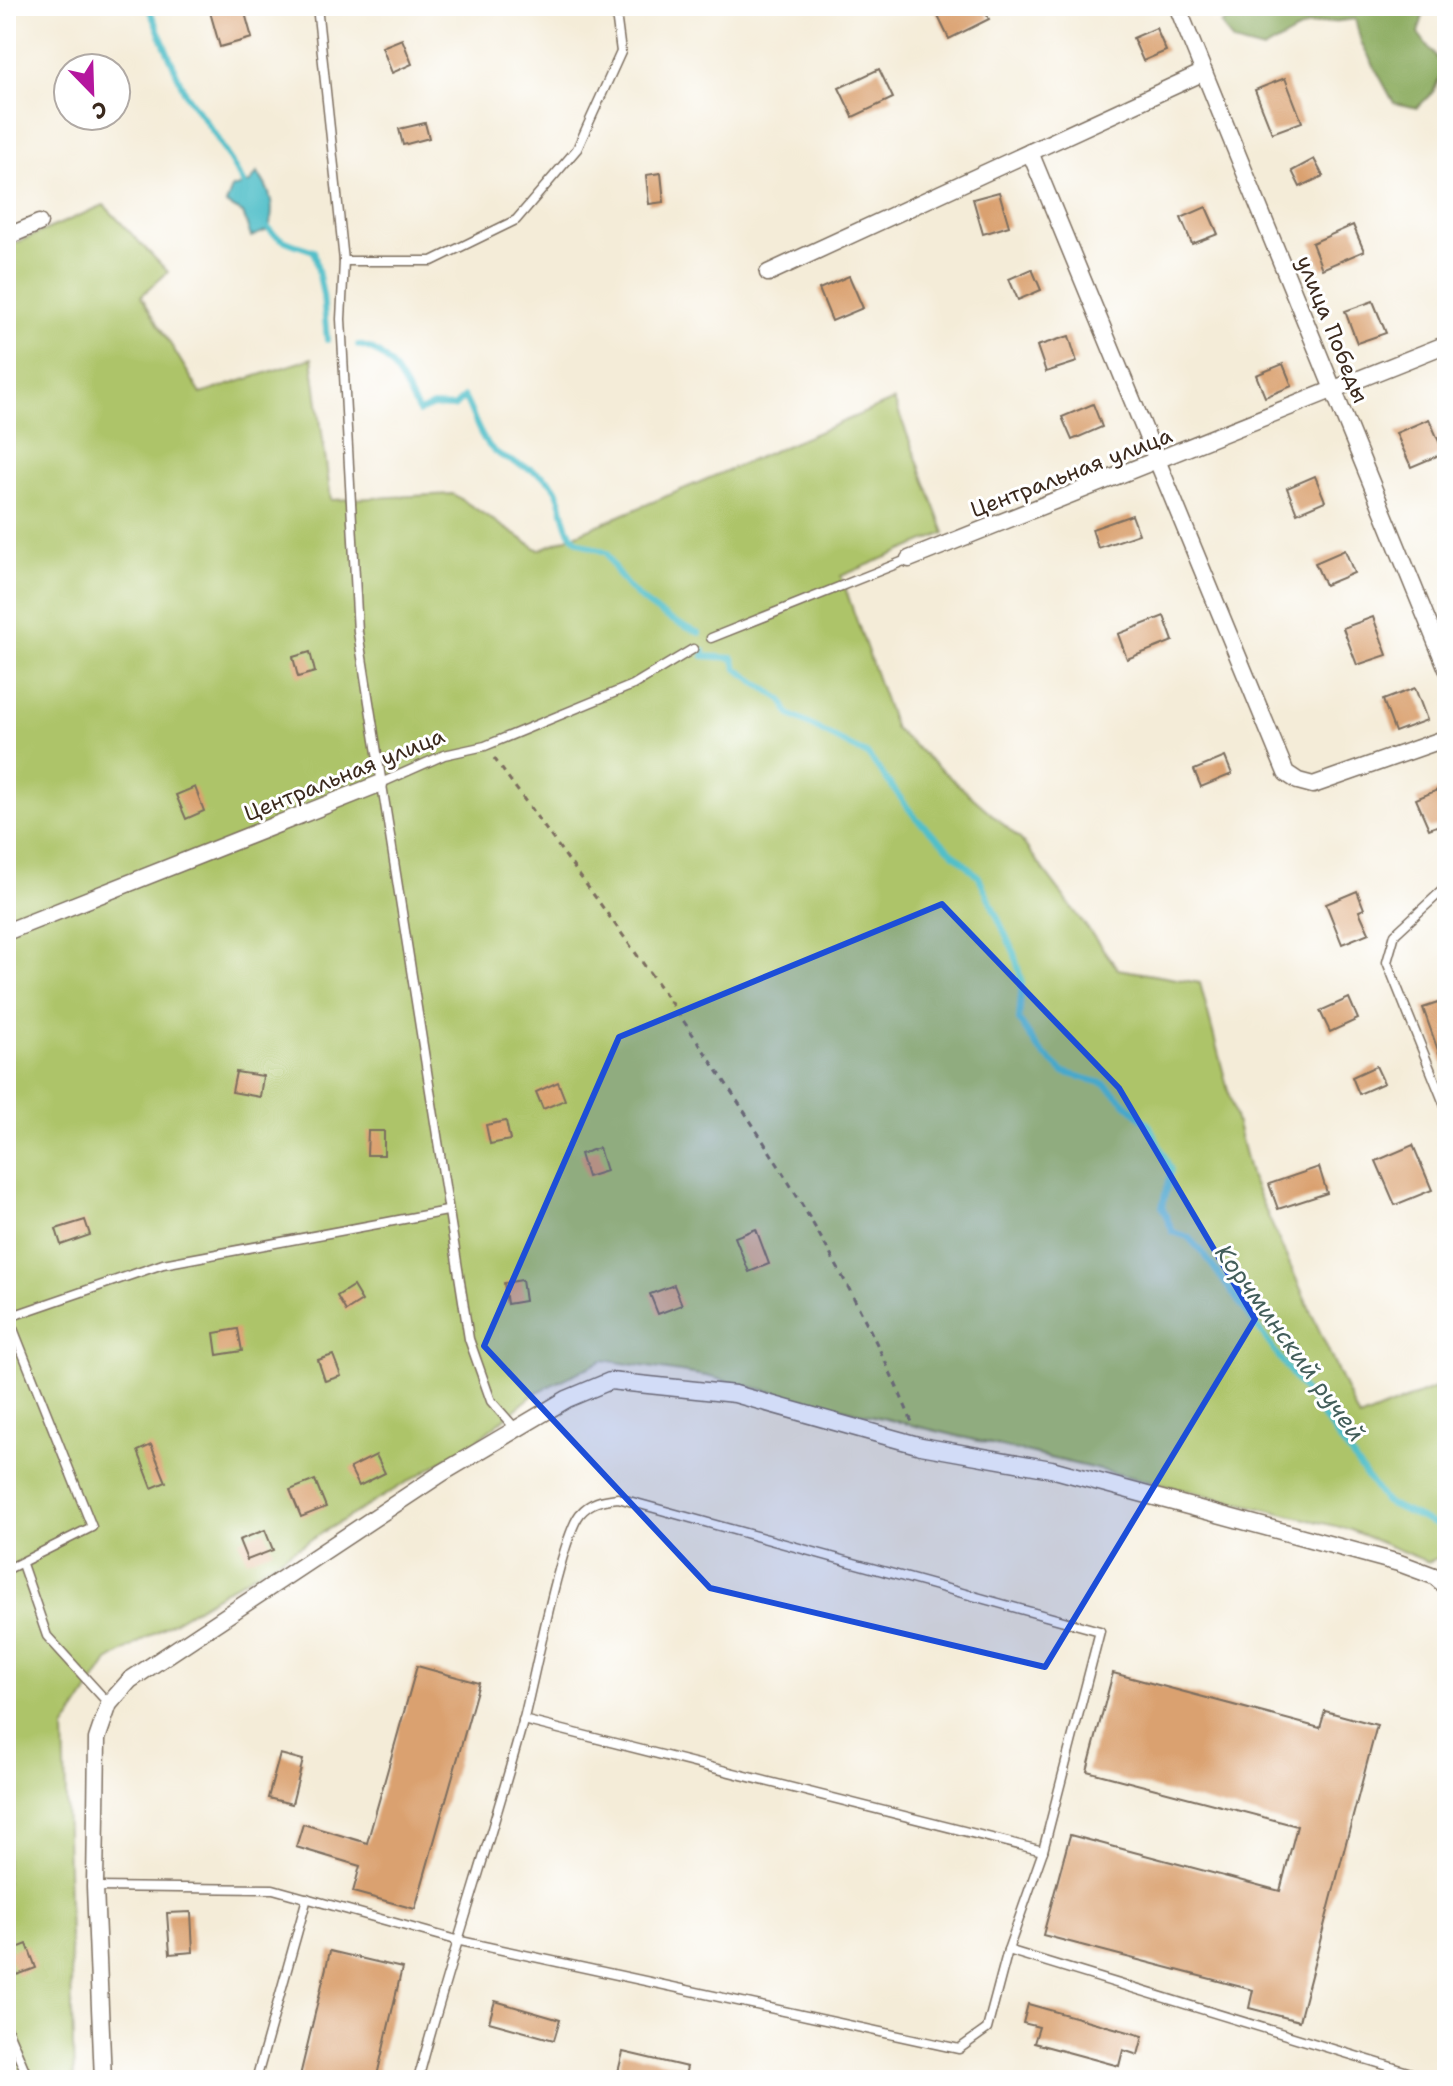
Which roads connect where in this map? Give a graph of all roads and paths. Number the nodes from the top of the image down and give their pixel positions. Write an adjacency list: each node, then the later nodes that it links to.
1 (317, 6): 8 (lane)
2 (615, 6): 8 (lane)
3 (1177, 6): 4 (street, улица Победы)
4 (1204, 72): 5 (street); 11 (street, улица Победы)
5 (1030, 152): 9 (street); 12 (street)
6 (39, 223): 7 (street)
7 (6, 237)
8 (344, 261): 19 (lane)
9 (768, 273)
10 (1447, 344): 11 (street, Центральная улица)
11 (1334, 390): 12 (street, Центральная улица); 16 (street, улица Победы)
12 (1159, 462): 13 (street, Центральная улица); 17 (street)
13 (909, 559): 14 (lane, Центральная улица)
14 (711, 638)
15 (693, 649): 18 (lane, Центральная улица)
16 (1447, 669)
17 (1447, 738)
18 (485, 746): 19 (lane, Центральная улица); 26 (path)
19 (379, 784): 21 (street, Центральная улица); 23 (lane)
20 (1447, 886): 22 (lane)
21 (6, 932)
22 (1447, 1111)
23 (447, 1211): 24 (lane); 25 (lane)
24 (7, 1314): 27 (lane)
25 (515, 1428): 26 (street); 30 (street)
26 (921, 1446): 29 (street)
27 (22, 1564): 28 (lane); 30 (lane)
28 (6, 1570)
29 (1447, 1587)
30 (109, 1704): 33 (street)
31 (523, 1720): 32 (lane); 32 (lane); 35 (lane)
32 (1043, 1851): 36 (lane)
33 (95, 1887): 34 (lane); 39 (street)
34 (307, 1898): 35 (lane); 40 (lane)
35 (456, 1940): 36 (lane); 41 (lane)
36 (1008, 1950): 42 (lane)
37 (6, 2026): 38 (lane)
38 (29, 2080)
39 (103, 2080)
40 (256, 2080)
41 (418, 2080)
42 (1434, 2080)

